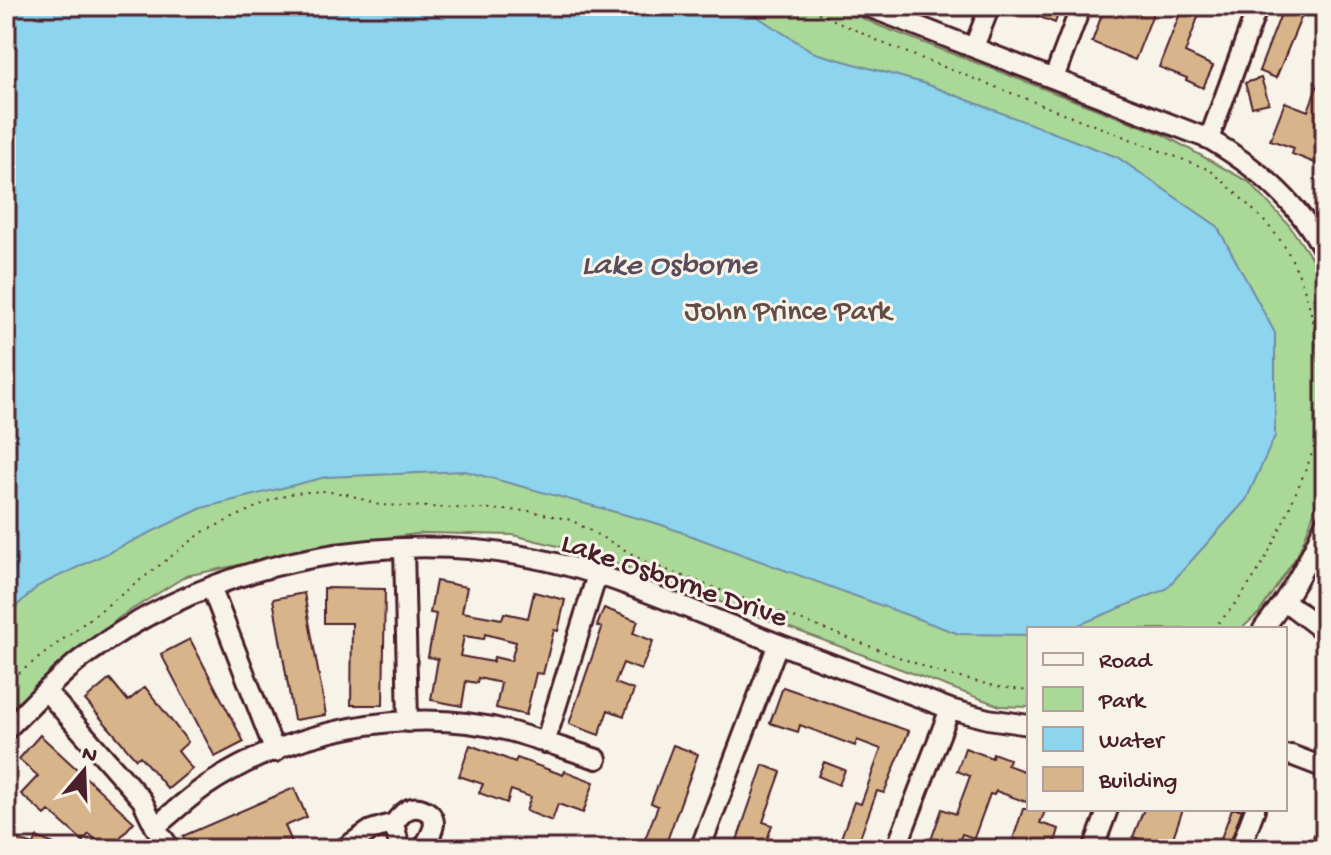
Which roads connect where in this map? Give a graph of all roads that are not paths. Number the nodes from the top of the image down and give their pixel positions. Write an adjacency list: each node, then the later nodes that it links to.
1 (866, 6): 5 (street)
2 (990, 6): 6 (street)
3 (1081, 6): 7 (street)
4 (1258, 6): 8 (street)
5 (899, 12): 6 (street)
6 (974, 47): 7 (street)
7 (1054, 78): 8 (street)
8 (1209, 139): 9 (street)
9 (1325, 253)
10 (1325, 523): 14 (street)
11 (404, 548): 12 (street, Lake Osborne Drive); 13 (street, Lake Osborne Drive); 20 (street)
12 (597, 575): 17 (street, Lake Osborne Drive); 23 (street)
13 (211, 587): 18 (street, Lake Osborne Drive); 24 (street)
14 (1286, 602): 15 (street); 16 (street)
15 (1265, 627)
16 (1325, 632)
17 (778, 644): 19 (street, Lake Osborne Drive); 37 (street)
18 (46, 691): 22 (street, Lake Osborne Drive); 31 (street)
19 (950, 709): 21 (street, Lake Osborne Drive); 38 (street)
20 (408, 722): 23 (street); 24 (street)
21 (1027, 725)
22 (6, 730)
23 (545, 743): 26 (street)
24 (275, 752): 31 (street)
25 (1287, 756): 27 (street)
26 (597, 759)
27 (1325, 768)
28 (1107, 811): 39 (street)
29 (1254, 811): 40 (street)
30 (394, 823): 34 (street); 35 (street); 36 (street)
31 (155, 827): 33 (street)
32 (1325, 837): 41 (street)
33 (171, 849)
34 (343, 849)
35 (400, 849)
36 (423, 849)
37 (700, 849)
38 (896, 849)
39 (1093, 849)
40 (1240, 849)
41 (1320, 849)

